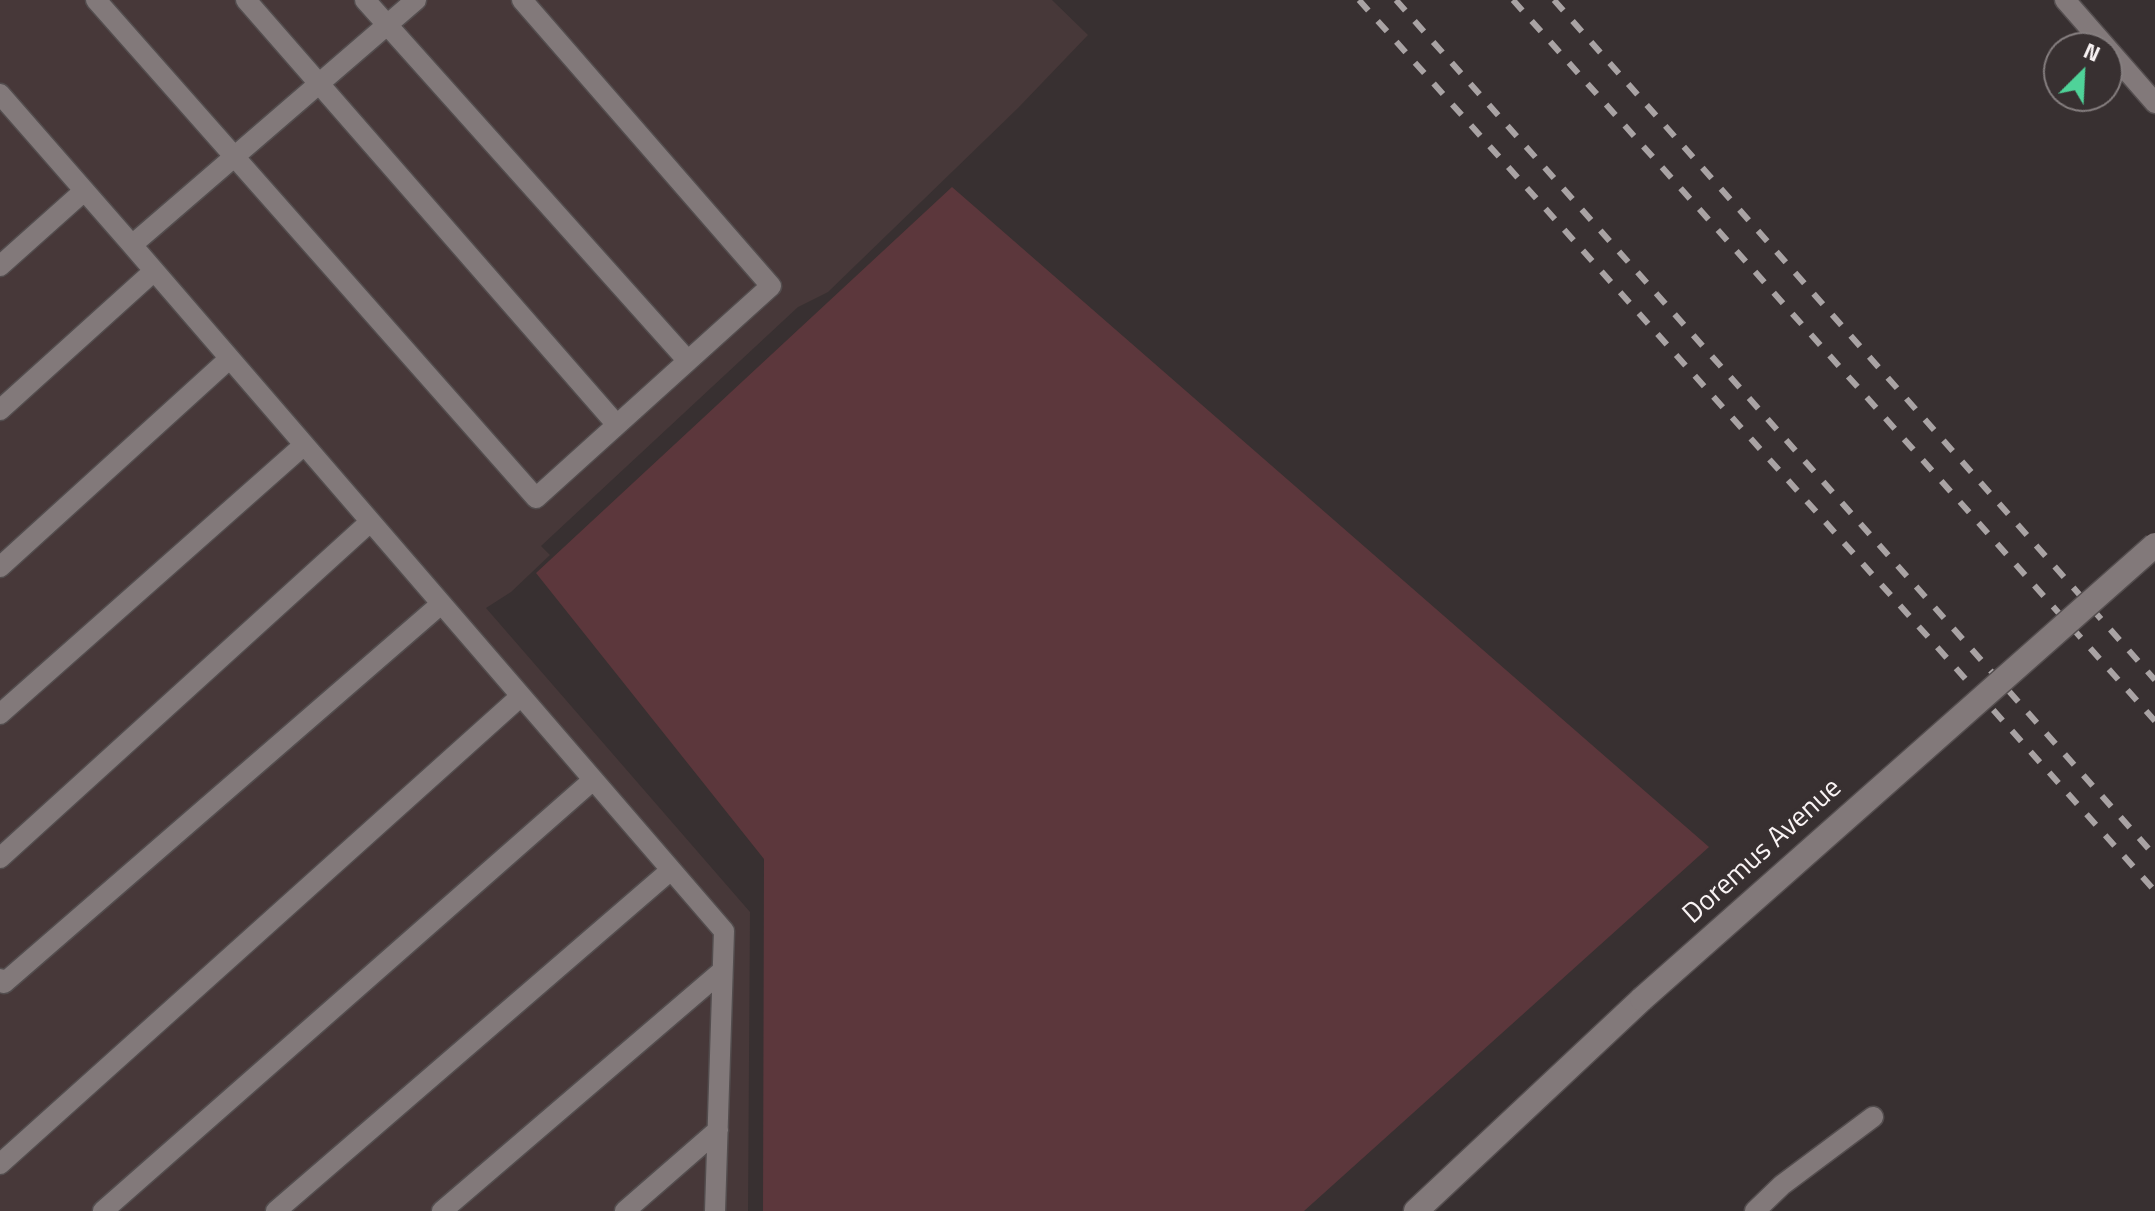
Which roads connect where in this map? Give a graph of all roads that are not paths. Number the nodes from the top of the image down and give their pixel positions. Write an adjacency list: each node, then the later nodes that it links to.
1 (96, 0): 11 (lane)
2 (246, 0): 8 (lane)
3 (365, 0): 7 (lane)
4 (416, 0): 7 (lane)
5 (522, 0): 17 (lane)
6 (2065, 0): 10 (lane)
7 (386, 25): 8 (lane); 17 (lane)
8 (319, 84): 11 (lane); 19 (lane)
9 (3, 103): 12 (lane)
10 (2155, 103)
11 (234, 157): 13 (lane); 19 (lane)
12 (84, 191): 13 (lane); 14 (lane)
13 (132, 245): 15 (lane)
14 (0, 266)
15 (154, 271): 16 (lane); 18 (lane)
16 (229, 359): 20 (lane); 23 (lane)
17 (688, 361): 19 (lane)
18 (0, 410)
19 (617, 425)
20 (304, 445): 21 (lane); 26 (lane)
21 (370, 522): 24 (lane); 28 (lane)
22 (2155, 545): 40 (main road, Doremus Avenue, bridge)
23 (0, 567)
24 (441, 604): 25 (lane); 31 (lane)
25 (521, 696): 27 (lane); 34 (lane)
26 (0, 714)
27 (593, 780): 29 (lane); 35 (lane)
28 (0, 858)
29 (671, 870): 30 (lane); 36 (lane)
30 (722, 971): 33 (lane); 37 (lane)
31 (1, 983)
32 (1873, 1117): 41 (lane)
33 (718, 1130): 38 (lane); 39 (lane)
34 (0, 1164)
35 (103, 1211)
36 (276, 1211)
37 (442, 1211)
38 (625, 1211)
39 (715, 1211)
40 (1416, 1211)
41 (1755, 1211)

